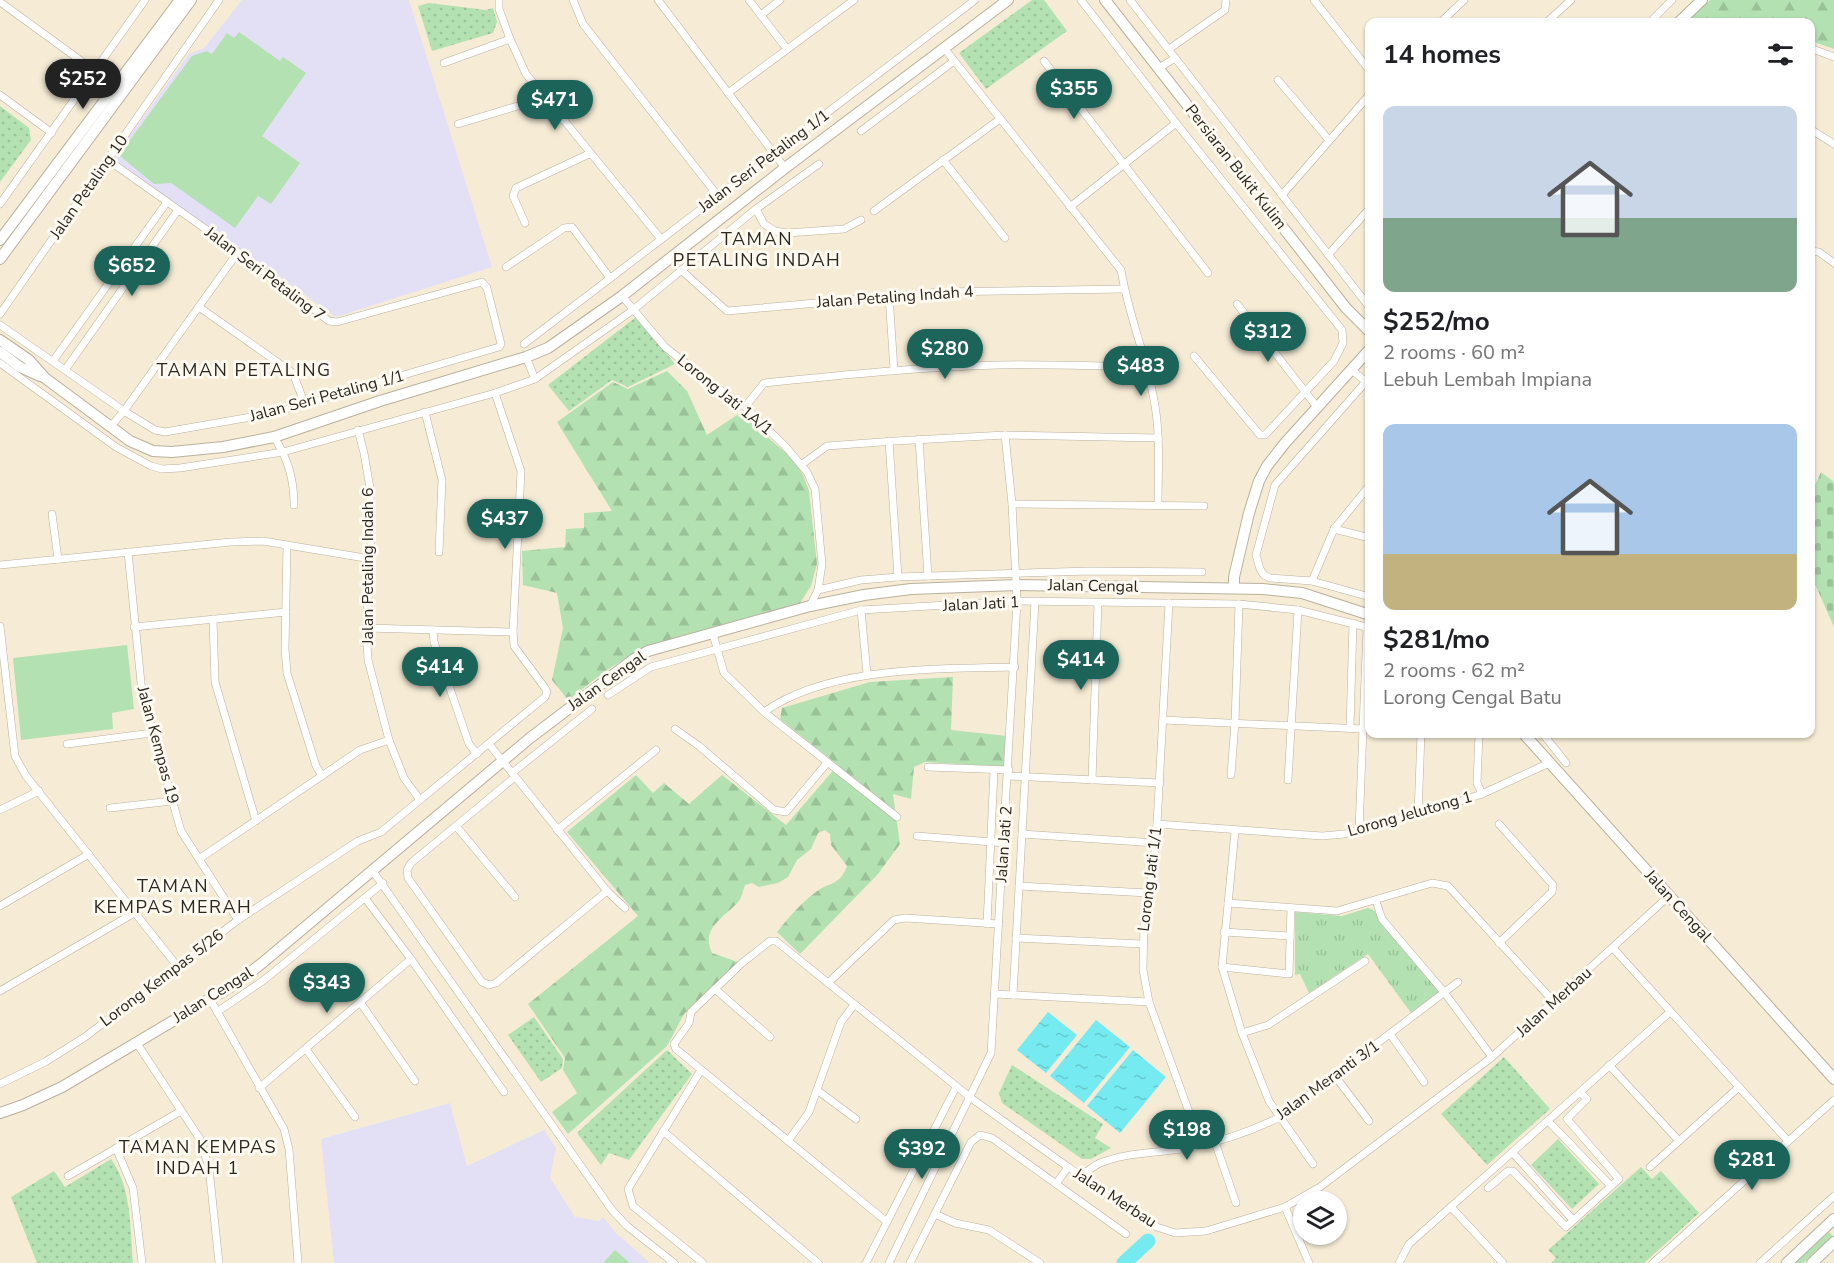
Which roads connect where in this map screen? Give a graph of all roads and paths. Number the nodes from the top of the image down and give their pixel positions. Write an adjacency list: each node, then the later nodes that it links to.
1 (145, 0): 40 (street)
2 (180, 0): 74 (street)
3 (191, 0): 78 (street)
4 (219, 0): 56 (street, Jalan Petaling 10)
5 (499, 0): 28 (street)
6 (573, 0): 62 (street)
7 (658, 0): 43 (street)
8 (749, 0): 23 (street)
9 (780, 0): 23 (street)
10 (854, 0): 30 (street)
11 (975, 0): 54 (street, Jalan Seri Petaling 1/1)
12 (1081, 0): 47 (street)
13 (1105, 0): 39 (street, Persiaran Bukit Kulim)
14 (1130, 0): 31 (street)
15 (1314, 0): 38 (street)
16 (1464, 0): 24 (street)
17 (1571, 0): 25 (street)
18 (1672, 0): 26 (street)
19 (1702, 0): 27 (street)
20 (0, 2): 40 (street)
21 (1001, 2): 29 (street)
22 (1226, 4): 31 (street)
23 (760, 15): 30 (street)
24 (1445, 18)
25 (1551, 18)
26 (1654, 18)
27 (1683, 18)
28 (510, 39): 37 (street); 42 (street)
29 (944, 48): 35 (street); 60 (street)
30 (787, 49): 43 (street)
31 (1168, 49): 34 (street)
32 (1815, 49): 33 (street)
33 (1834, 57)
34 (1174, 58): 39 (street); 61 (street)
35 (954, 61): 46 (street); 49 (street)
36 (1044, 61): 58 (street)
37 (444, 63)
38 (1365, 65)
39 (1159, 68): 94 (street, Persiaran Bukit Kulim)
40 (95, 72): 51 (street)
41 (1278, 80): 52 (street)
42 (539, 91): 48 (street); 55 (street)
43 (728, 93): 54 (street)
44 (0, 95): 51 (street)
45 (1365, 100): 52 (street)
46 (1000, 119): 57 (street); 65 (street)
47 (1176, 123): 58 (street); 111 (street)
48 (458, 124)
49 (861, 131)
50 (1815, 132): 53 (street)
51 (52, 133): 64 (street)
52 (1329, 140): 61 (street)
53 (1834, 144)
54 (774, 153): 60 (street); 62 (street, Jalan Seri Petaling 1/1)
55 (589, 154): 71 (street); 73 (street)
56 (108, 160): 63 (street, Jalan Seri Petaling 7); 92 (street, Jalan Petaling 10)
57 (943, 160): 68 (street); 72 (street)
58 (1124, 163): 65 (street); 82 (street)
59 (819, 164): 66 (street)
60 (785, 168): 86 (street)
61 (1282, 195): 77 (street)
62 (717, 196): 73 (street, Jalan Seri Petaling 1/1)
63 (167, 202): 67 (street, Jalan Seri Petaling 7); 101 (street)
64 (0, 204)
65 (1070, 207): 85 (street)
66 (756, 209): 70 (street); 81 (street)
67 (178, 210): 75 (street, Jalan Seri Petaling 7); 104 (street)
68 (874, 211)
69 (1365, 214): 77 (street)
70 (861, 220)
71 (525, 223)
72 (1005, 238)
73 (661, 239): 83 (street, Jalan Seri Petaling 1/1)
74 (0, 240)
75 (238, 252): 84 (street, Jalan Seri Petaling 7); 90 (street)
76 (1815, 252): 79 (street)
77 (1328, 255): 88 (street)
78 (0, 259)
79 (1834, 263)
80 (506, 267): 83 (street)
81 (681, 270): 87 (street, Jalan Petaling Indah 4); 91 (street)
82 (1208, 273)
83 (610, 278): 96 (street, Jalan Seri Petaling 1/1)
84 (474, 283): 113 (street, Jalan Seri Petaling 1/1)
85 (1124, 289): 87 (street, Jalan Petaling Indah 4); 103 (street)
86 (622, 296): 91 (street, Lorong Jati 1A/1); 100 (street)
87 (889, 296): 105 (street)
88 (1365, 302)
89 (1237, 304): 111 (street)
90 (199, 307): 113 (street); 116 (street)
91 (633, 310): 109 (street); 115 (street, Lorong Jati 1A/1)
92 (0, 314)
93 (0, 325): 101 (street, Jalan Seri Petaling 1/1)
94 (1365, 327)
95 (0, 340): 107 (street)
96 (524, 344)
97 (0, 352): 107 (street)
98 (1365, 355): 106 (street)
99 (1194, 356): 111 (street)
100 (526, 357): 109 (street); 121 (street)
101 (52, 362): 104 (street, Jalan Seri Petaling 1/1)
102 (0, 363): 125 (street)
103 (1145, 367): 105 (street); 122 (street)
104 (65, 370): 116 (street, Jalan Seri Petaling 1/1)
105 (894, 370): 115 (street)
106 (1352, 370): 108 (street); 114 (street)
107 (45, 378): 118 (street)
108 (1365, 378)
109 (535, 379): 112 (street)
110 (1365, 381): 145 (street)
111 (1306, 391): 114 (street)
112 (495, 393): 117 (street); 167 (street)
113 (304, 405): 116 (street, Jalan Seri Petaling 1/1)
114 (1317, 406): 147 (street)
115 (744, 407): 126 (street, Lorong Jati 1A/1)
116 (124, 411): 118 (street)
117 (425, 412): 119 (street); 137 (street)
118 (111, 426): 121 (street)
119 (358, 430): 125 (street); 139 (street, Jalan Petaling Indah 6)
120 (1005, 435): 122 (street); 123 (street); 128 (street)
121 (274, 437): 125 (street)
122 (1158, 438): 130 (street)
123 (919, 439): 124 (street); 143 (street)
124 (889, 441): 126 (street); 144 (street)
125 (283, 452): 129 (street)
126 (801, 465): 148 (street, Lorong Jati 1A/1)
127 (1365, 491): 133 (street)
128 (1012, 504): 130 (street); 141 (street)
129 (294, 505)
130 (1158, 506): 131 (street)
131 (1204, 506)
132 (52, 514): 138 (street)
133 (1334, 529): 134 (street); 145 (street)
134 (1365, 537)
135 (287, 546): 136 (street); 139 (street); 158 (street)
136 (128, 552): 138 (street); 163 (street, Jalan Kempas 19)
137 (439, 552)
138 (58, 559): 140 (street)
139 (371, 559): 165 (street, Jalan Petaling Indah 6)
140 (0, 565)
141 (1015, 572): 142 (street); 143 (street); 146 (street)
142 (1202, 572)
143 (927, 576): 144 (street)
144 (898, 577): 148 (street)
145 (1312, 581): 149 (street)
146 (1017, 585): 147 (street, Jalan Cengal); 150 (street, Jalan Jati 2); 155 (street, Jalan Cengal)
147 (1234, 587): 159 (street, Jalan Cengal)
148 (818, 590): 155 (street, Lorong Jati 1A/1)
149 (1365, 596)
150 (1017, 601): 151 (street, Jalan Jati 1); 156 (street, Jalan Jati 1); 172 (street, Jalan Jati 2)
151 (1035, 602): 152 (street, Jalan Jati 1); 203 (street)
152 (1098, 603): 153 (street, Jalan Jati 1); 204 (street)
153 (1169, 603): 154 (street, Jalan Jati 1); 177 (street, Lorong Jati 1/1)
154 (1239, 604): 157 (street, Jalan Jati 1); 178 (street)
155 (810, 606): 168 (street, Jalan Cengal)
156 (861, 610): 170 (street, Jalan Jati 1); 173 (street)
157 (1298, 610): 161 (street, Jalan Jati 1); 179 (street)
158 (286, 612): 160 (street); 202 (street)
159 (1365, 614)
160 (213, 619): 163 (street); 215 (street)
161 (1353, 623): 164 (street, Jalan Jati 1); 180 (street)
162 (0, 626): 169 (street)
163 (134, 627): 183 (street, Jalan Kempas 19)
164 (1365, 627)
165 (366, 628): 166 (street); 188 (street, Jalan Petaling Indah 6)
166 (433, 630): 167 (street); 192 (street)
167 (513, 632): 190 (street, Lorong Kempas 5/26)
168 (713, 634): 170 (street); 193 (street, Jalan Cengal)
169 (1, 638): 207 (street)
170 (718, 650): 174 (street, Jalan Jati 1); 176 (street)
171 (1365, 661): 182 (street)
172 (1015, 667): 173 (street); 199 (street, Jalan Jati 2)
173 (867, 674): 176 (street)
174 (608, 695)
175 (592, 709): 200 (street)
176 (764, 712): 194 (street)
177 (1163, 720): 178 (street); 206 (street, Lorong Jati 1/1)
178 (1235, 722): 179 (street); 201 (street)
179 (1291, 725): 180 (street); 205 (street)
180 (1350, 728): 182 (street)
181 (675, 729): 194 (street)
182 (1363, 729): 220 (street)
183 (152, 733): 189 (street); 210 (street, Jalan Kempas 19)
184 (1421, 738): 213 (street)
185 (1479, 738): 208 (street)
186 (1527, 738): 195 (street, Jalan Cengal)
187 (1546, 738): 196 (street)
188 (389, 740): 202 (street); 209 (street, Jalan Petaling Indah 6)
189 (67, 744)
190 (489, 744): 192 (street, Lorong Kempas 5/26); 193 (street)
191 (656, 750): 219 (street)
192 (477, 754): 209 (street, Lorong Kempas 5/26)
193 (502, 761): 200 (street); 229 (street, Jalan Cengal)
194 (827, 763): 214 (street)
195 (1549, 763): 208 (street, Lorong Jelutong 1); 234 (street, Jalan Cengal)
196 (1566, 763)
197 (928, 766): 198 (street)
198 (994, 770): 199 (street); 224 (street)
199 (1009, 773): 203 (street); 225 (street, Jalan Jati 2)
200 (514, 775): 218 (street); 219 (street)
201 (1231, 775)
202 (322, 776): 215 (street)
203 (1025, 776): 204 (street); 222 (street)
204 (1092, 780): 206 (street)
205 (1288, 780)
206 (1160, 783): 216 (street, Lorong Jati 1/1)
207 (39, 791): 212 (street); 227 (street)
208 (1482, 794): 213 (street, Lorong Jelutong 1)
209 (420, 800): 243 (street, Lorong Kempas 5/26)
210 (172, 801): 211 (street); 228 (street, Jalan Kempas 19)
211 (110, 808)
212 (0, 810)
213 (1418, 814): 220 (street, Lorong Jelutong 1)
214 (897, 817)
215 (256, 820): 228 (street)
216 (1157, 824): 221 (street, Lorong Jelutong 1); 226 (street, Lorong Jati 1/1)
217 (1499, 824): 249 (street)
218 (456, 826): 232 (street); 235 (street)
219 (557, 830): 232 (street)
220 (1359, 830): 221 (street, Lorong Jelutong 1)
221 (1235, 831): 238 (street)
222 (1022, 834): 226 (street); 231 (street)
223 (916, 836): 224 (street)
224 (991, 843): 225 (street); 244 (street)
225 (1005, 843): 245 (street, Jalan Jati 2)
226 (1156, 843): 233 (street, Lorong Jati 1/1)
227 (89, 854): 239 (street); 242 (street)
228 (199, 859): 243 (street, Jalan Kempas 19)
229 (372, 870): 230 (street); 263 (street, Jalan Cengal)
230 (383, 883): 236 (street); 327 (street)
231 (1019, 886): 233 (street); 248 (street)
232 (607, 891): 240 (street)
233 (1148, 893): 250 (street, Lorong Jati 1/1)
234 (1669, 896): 251 (street, Jalan Merbau); 279 (street, Jalan Cengal)
235 (515, 897)
236 (365, 898): 252 (street); 268 (street)
237 (1376, 901): 241 (street); 249 (street); 260 (street)
238 (1228, 903): 241 (street); 246 (street)
239 (0, 906)
240 (625, 908)
241 (1291, 908): 247 (street)
242 (136, 912): 254 (street); 259 (street)
243 (238, 920): 254 (street, Lorong Kempas 5/26)
244 (987, 924): 245 (street); 257 (street)
245 (999, 924): 261 (street, Jalan Jati 2)
246 (1224, 932): 247 (street); 255 (street)
247 (1290, 936): 255 (street)
248 (1016, 938): 250 (street); 262 (street)
249 (1499, 943): 266 (street)
250 (1142, 944): 265 (street, Lorong Jati 1/1)
251 (1613, 948): 266 (street, Jalan Merbau); 269 (street)
252 (411, 959): 264 (street); 287 (street)
253 (1365, 961): 270 (street)
254 (178, 967): 282 (street, Lorong Kempas 5/26)
255 (1222, 967): 270 (street)
256 (1458, 982): 260 (street, Jalan Meranti 3/1)
257 (828, 983): 258 (street, Jalan Merbau); 267 (street, Jalan Merbau)
258 (715, 989): 272 (street); 277 (street)
259 (0, 991)
260 (1444, 993): 271 (street, Jalan Meranti 3/1); 275 (street)
261 (995, 994): 262 (street); 289 (street, Jalan Jati 2)
262 (1012, 995): 265 (street)
263 (210, 999): 268 (street); 273 (street, Jalan Cengal)
264 (360, 1002): 274 (street); 280 (street)
265 (1149, 1002): 303 (street, Lorong Jati 1/1)
266 (1554, 1002): 275 (street, Jalan Merbau)
267 (854, 1005): 283 (street, Jalan Merbau); 286 (street)
268 (217, 1012): 284 (street)
269 (1670, 1012): 276 (street); 285 (street)
270 (1242, 1034): 293 (street)
271 (1390, 1034): 278 (street, Jalan Meranti 3/1); 281 (street)
272 (770, 1037)
273 (136, 1042): 291 (street); 292 (street, Jalan Cengal)
274 (306, 1049): 284 (street); 294 (street)
275 (1492, 1057): 316 (street, Jalan Merbau)
276 (1610, 1065): 288 (street); 300 (street)
277 (701, 1070): 298 (street); 299 (street)
278 (1335, 1076): 293 (street, Jalan Meranti 3/1); 296 (street)
279 (1834, 1078)
280 (415, 1080)
281 (1424, 1082)
282 (0, 1084)
283 (956, 1087): 289 (street, Jalan Merbau); 321 (street)
284 (260, 1088): 326 (street)
285 (1739, 1088): 300 (street); 301 (street)
286 (817, 1090): 295 (street); 299 (street)
287 (504, 1092)
288 (1580, 1092): 297 (street); 312 (street)
289 (971, 1098): 307 (street, Jalan Merbau); 331 (street, Jalan Jati 2)
290 (1834, 1100): 301 (street)
291 (181, 1111): 304 (street); 325 (street)
292 (0, 1113)
293 (1280, 1117): 302 (street, Jalan Meranti 3/1); 306 (street)
294 (355, 1118)
295 (856, 1119)
296 (1369, 1121)
297 (1548, 1121): 305 (street); 312 (street)
298 (663, 1131): 328 (street); 329 (street)
299 (788, 1141): 321 (street)
300 (1679, 1141): 308 (street)
301 (1788, 1141): 337 (street)
302 (1215, 1142): 303 (street, Jalan Meranti 3/1); 315 (street)
303 (1201, 1145): 310 (street, Jalan Meranti 3/1)
304 (116, 1148): 309 (street); 324 (street)
305 (1513, 1153): 317 (street); 320 (street)
306 (1313, 1164)
307 (1068, 1167): 310 (street, Jalan Merbau); 311 (street)
308 (1650, 1167)
309 (68, 1176)
310 (1080, 1176): 316 (street, Jalan Merbau)
311 (1056, 1184): 318 (street); 322 (street)
312 (1611, 1186): 320 (street)
313 (1488, 1188): 320 (street)
314 (1834, 1196): 338 (street)
315 (1236, 1203)
316 (1285, 1207): 334 (street)
317 (1451, 1207): 335 (street); 336 (street)
318 (935, 1214): 332 (street); 333 (street)
319 (1834, 1219): 339 (street)
320 (1574, 1220)
321 (887, 1222): 330 (street)
322 (1126, 1234)
323 (1834, 1242): 340 (street)
324 (142, 1263)
325 (219, 1263)
326 (298, 1263)
327 (674, 1263)
328 (703, 1263)
329 (818, 1263)
330 (866, 1263)
331 (889, 1263)
332 (910, 1263)
333 (1040, 1263)
334 (1309, 1263)
335 (1399, 1263)
336 (1503, 1263)
337 (1653, 1263)
338 (1760, 1263)
339 (1787, 1263)
340 (1812, 1263)

